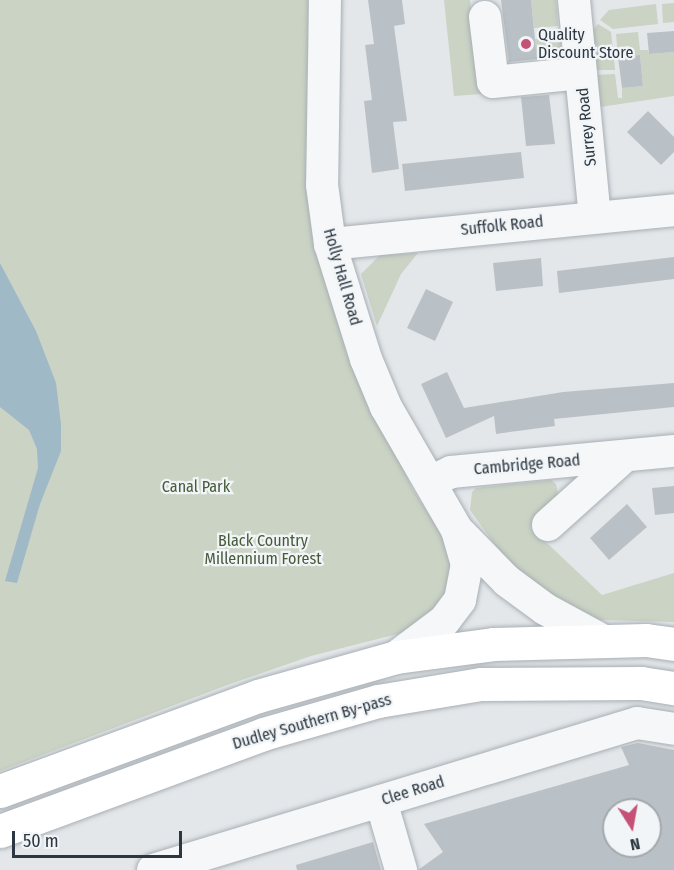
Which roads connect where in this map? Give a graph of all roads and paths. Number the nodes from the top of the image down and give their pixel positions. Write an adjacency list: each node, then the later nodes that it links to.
1 (325, 0): 7 (street, Holly Hall Road)
2 (577, 0): 4 (street, Surrey Road)
3 (485, 17): 4 (street)
4 (581, 74): 6 (street, Surrey Road)
5 (674, 210): 6 (street, Suffolk Road)
6 (595, 217): 7 (street, Suffolk Road)
7 (330, 244): 10 (street, Holly Hall Road)
8 (674, 451): 9 (street, Cambridge Road)
9 (625, 456): 10 (street, Cambridge Road); 11 (street, Cambridge Road)
10 (430, 482): 12 (street, Holly Hall Road)
11 (548, 525)
12 (457, 530): 13 (street, Holly Hall Road); 15 (street, Holly Hall Road)
13 (604, 641): 14 (highway); 15 (highway)
14 (674, 644)
15 (396, 657): 18 (highway)
16 (674, 688): 20 (highway, Dudley Southern By-pass)
17 (674, 729): 19 (street, Clee Road)
18 (0, 791)
19 (381, 801): 21 (street, Clee Road); 23 (street)
20 (0, 831)
21 (217, 861): 22 (street, Clee Road)
22 (153, 870)
23 (401, 870)

